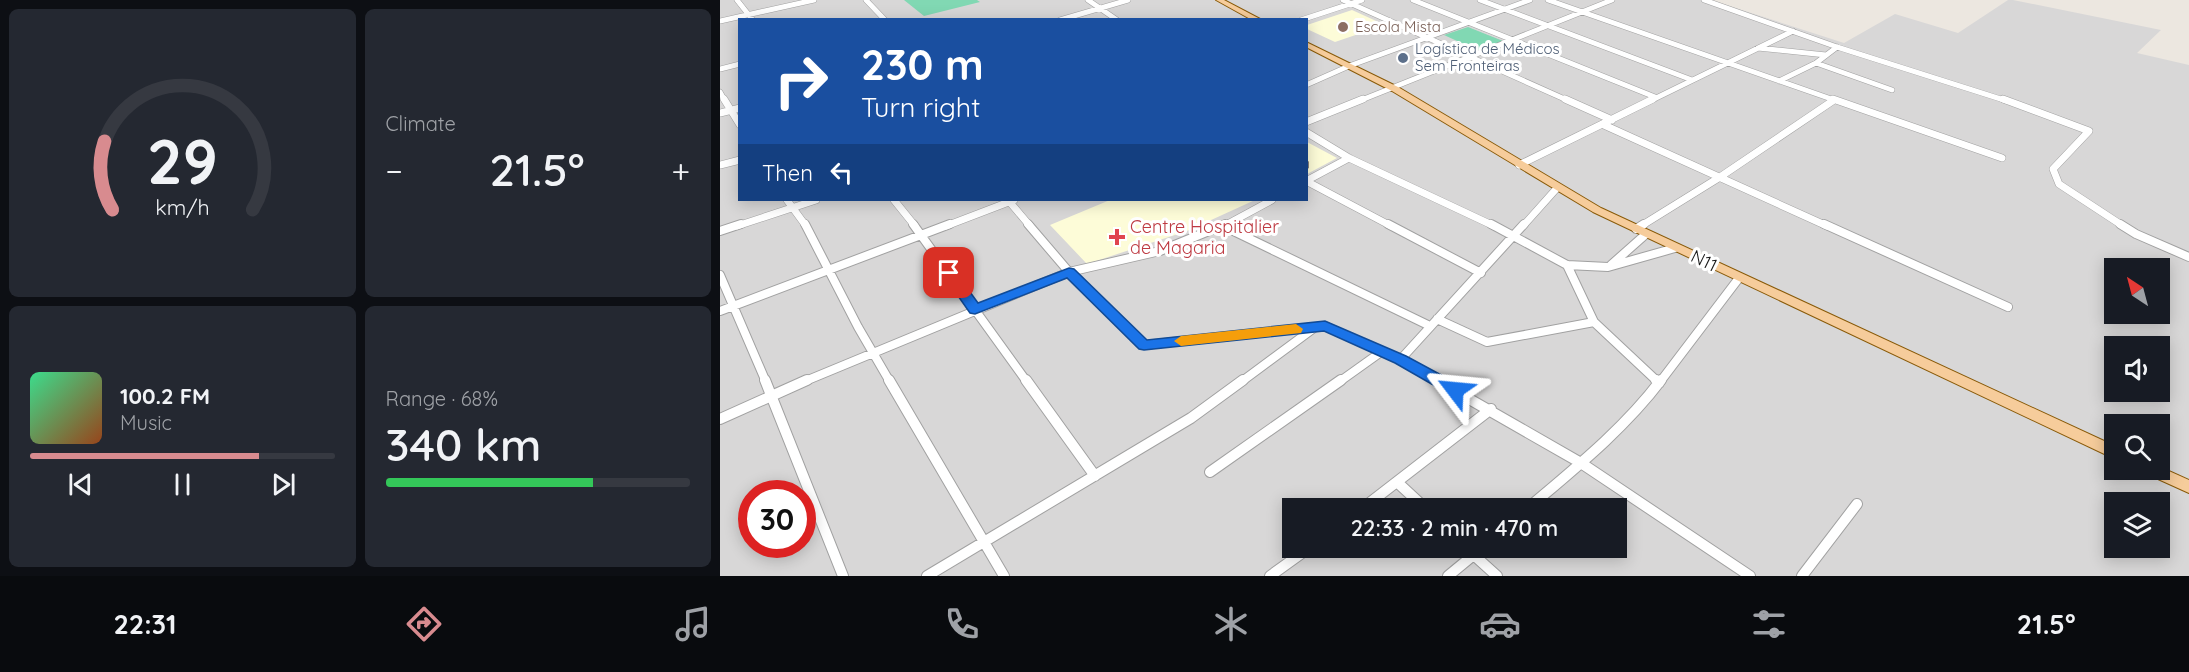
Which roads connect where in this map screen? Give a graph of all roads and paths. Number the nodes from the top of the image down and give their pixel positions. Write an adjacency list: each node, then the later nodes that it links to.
1 (737, 0): 19 (street)
2 (812, 0): 19 (street)
3 (866, 0): 20 (street)
4 (1088, 0): 16 (street)
5 (1128, 0): 16 (street)
6 (1220, 0): 23 (main road)
7 (1344, 0): 15 (street)
8 (1362, 0): 15 (street)
9 (1413, 0): 27 (street)
10 (1480, 0): 17 (street)
11 (1530, 0): 17 (street)
12 (1548, 0): 18 (street)
13 (1612, 0): 18 (street)
14 (1704, 0): 29 (street)
15 (1351, 4): 24 (street); 30 (street)
16 (1099, 9): 21 (street); 22 (street)
17 (1505, 10): 27 (street); 28 (street)
18 (1582, 11): 28 (street); 37 (street)
19 (751, 17)
20 (883, 18)
21 (1067, 18)
22 (1114, 18)
23 (1255, 18)
24 (1308, 18)
25 (738, 19): 26 (street)
26 (720, 21)
27 (1470, 23): 30 (street); 31 (street)
28 (1545, 25): 31 (street); 42 (street)
29 (1792, 31): 33 (street); 34 (street)
30 (1430, 39): 36 (street); 40 (street)
31 (1509, 40): 36 (street); 48 (street)
32 (1308, 45): 40 (main road, N11)
33 (1837, 47): 35 (street); 79 (street)
34 (1758, 48): 35 (street); 37 (street)
35 (1826, 55): 38 (street)
36 (1468, 58): 45 (street); 53 (street)
37 (1728, 63): 42 (street); 43 (street)
38 (1816, 63): 43 (street); 46 (street)
39 (738, 64): 41 (street)
40 (1349, 66): 44 (street); 45 (main road, N11)
41 (720, 69)
42 (1692, 80): 48 (street)
43 (1779, 81): 49 (street)
44 (1308, 84)
45 (1395, 89): 54 (street); 62 (main road, N11)
46 (1892, 90)
47 (720, 92): 51 (street)
48 (1654, 97): 53 (street)
49 (1834, 100): 59 (street); 63 (street)
50 (738, 108): 51 (street)
51 (731, 110): 52 (street); 55 (street)
52 (720, 113)
53 (1612, 120): 56 (street)
54 (1308, 121)
55 (738, 122)
56 (1604, 125): 62 (street); 63 (street)
57 (1308, 133): 58 (street)
58 (1349, 158): 64 (street); 76 (street)
59 (2002, 158)
60 (738, 160): 61 (street)
61 (720, 165)
62 (1519, 165): 66 (main road, N11)
63 (1720, 177): 75 (street); 88 (street)
64 (1308, 180)
65 (1308, 182): 84 (street)
66 (1557, 188): 75 (main road, N11); 76 (street)
67 (810, 201): 72 (street)
68 (895, 201): 77 (street)
69 (1009, 201): 77 (street)
70 (1012, 201): 83 (street)
71 (1270, 201): 73 (street)
72 (790, 204): 74 (street); 82 (street)
73 (1223, 226): 83 (street); 91 (street)
74 (720, 231)
75 (1641, 231): 78 (main road, N11); 81 (street)
76 (1514, 235): 80 (street); 84 (street)
77 (923, 236): 82 (street); 89 (street)
78 (1675, 248): 81 (street); 86 (main road, N11)
79 (2189, 257)
80 (1567, 265): 81 (street); 92 (street)
81 (1608, 267)
82 (828, 272): 87 (street); 95 (street)
83 (1069, 272): 89 (street); 93 (street)
84 (1481, 273): 91 (street)
85 (720, 275): 87 (street)
86 (1738, 278): 97 (street); 101 (main road, N11)
87 (735, 306): 90 (street); 98 (street)
88 (2008, 307)
89 (975, 310): 95 (street); 104 (street)
90 (720, 311)
91 (1434, 322): 92 (street); 96 (street)
92 (1594, 322): 97 (street)
93 (1314, 328): 94 (street); 104 (street)
94 (1381, 352): 96 (street); 103 (street)
95 (873, 354): 98 (street); 112 (street)
96 (1400, 360): 99 (street)
97 (1659, 383): 102 (street)
98 (771, 395): 100 (street); 116 (street)
99 (1491, 410): 102 (street); 106 (street)
100 (720, 419)
101 (2104, 448)
102 (1581, 463): 110 (street); 122 (street)
103 (1210, 472)
104 (1095, 476): 112 (street)
105 (2170, 478): 107 (main road)
106 (1398, 483): 108 (street); 109 (street)
107 (2189, 487)
108 (1377, 498)
109 (1414, 498)
110 (1540, 498)
111 (1857, 504): 123 (street)
112 (985, 542): 117 (street); 118 (street)
113 (1295, 558): 119 (street)
114 (1466, 558): 120 (street)
115 (1481, 558): 121 (street)
116 (843, 576)
117 (927, 576)
118 (1004, 576)
119 (1270, 576)
120 (1448, 576)
121 (1497, 576)
122 (1750, 576)
123 (1802, 576)

